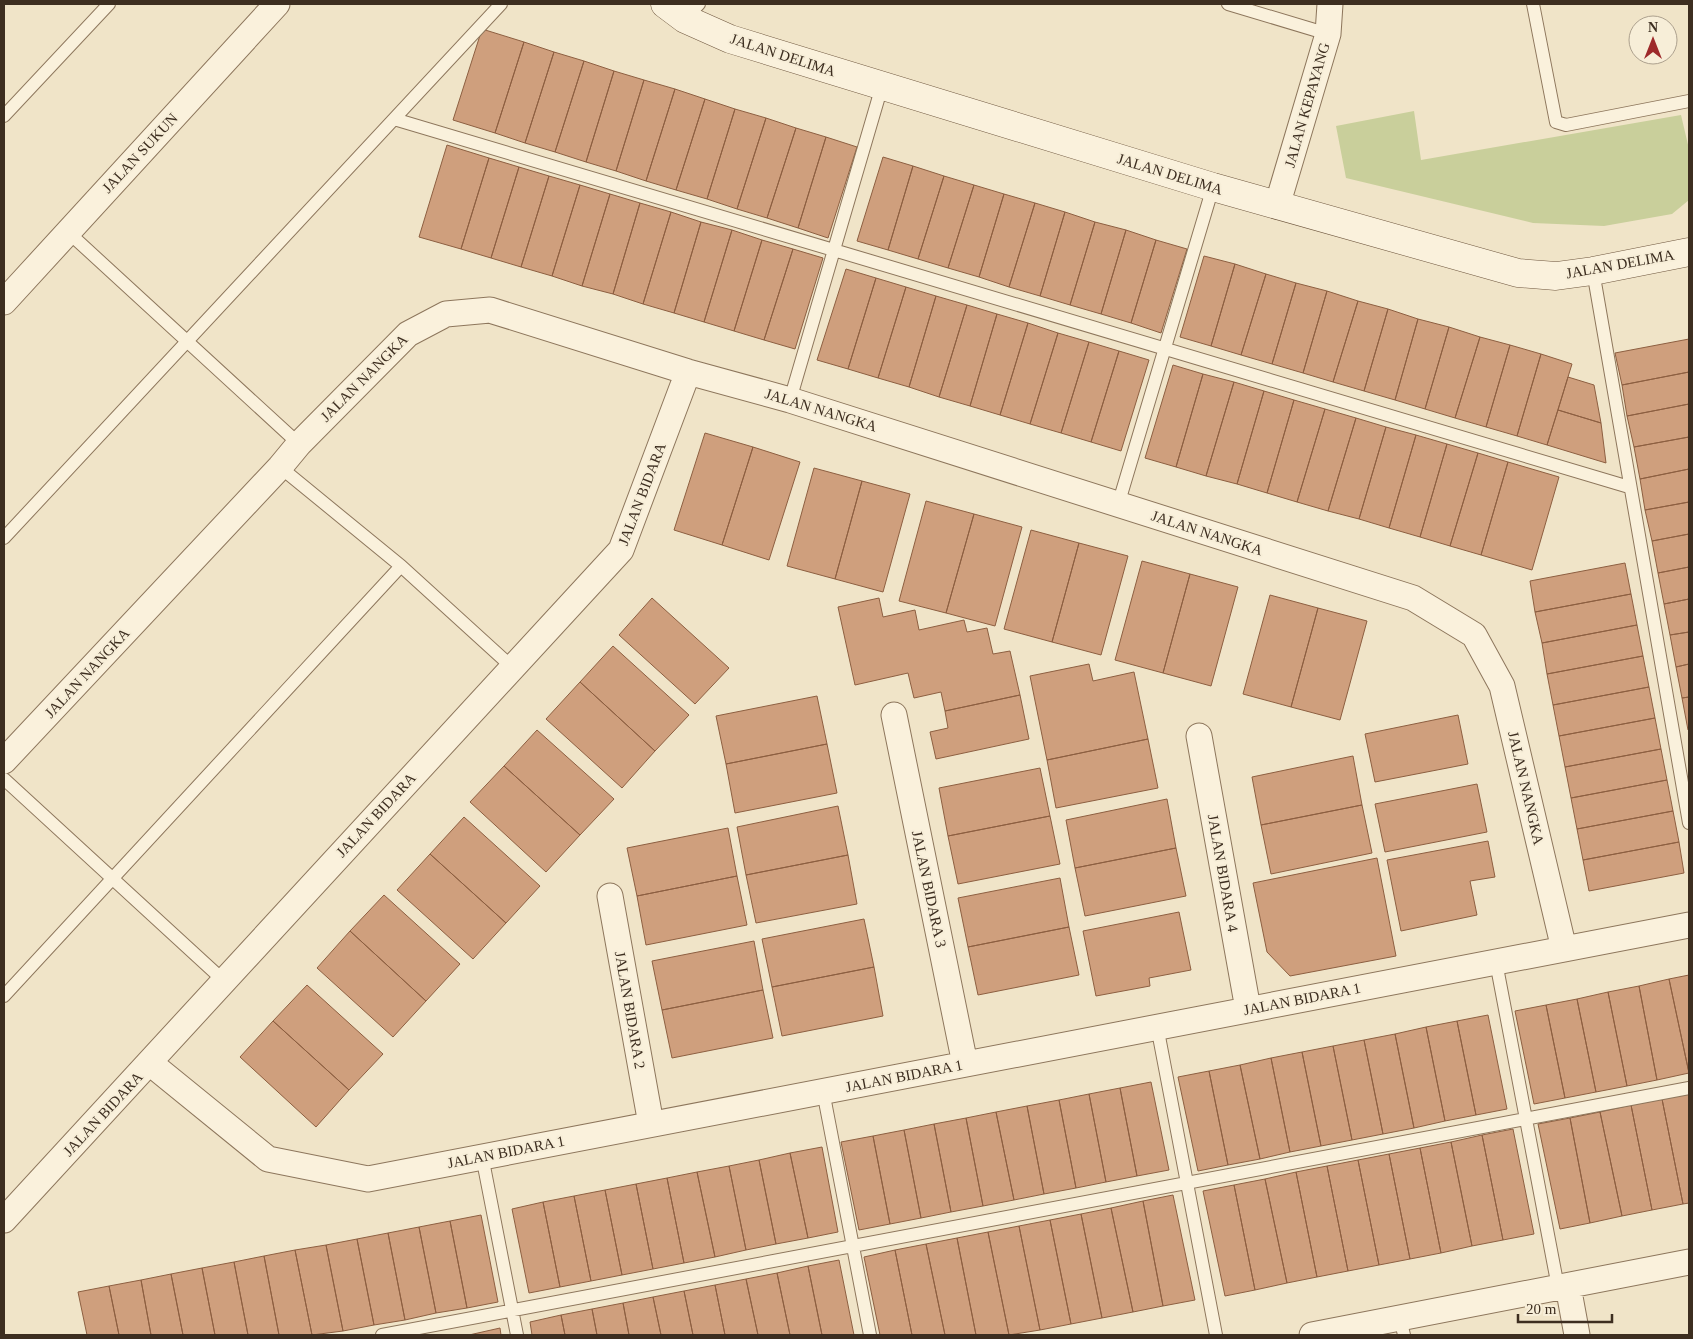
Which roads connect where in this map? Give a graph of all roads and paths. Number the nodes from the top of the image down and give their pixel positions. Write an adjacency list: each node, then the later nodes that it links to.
1 (109, 4): 11 (lane)
2 (501, 4): 12 (lane)
3 (1228, 4): 8 (lane)
4 (1330, 4): 8 (street, JALAN KEPAYANG)
5 (1533, 4): 10 (lane)
6 (270, 6): 15 (street, JALAN SUKUN)
7 (683, 9): 9 (street, JALAN DELIMA)
8 (1328, 34): 14 (street, JALAN KEPAYANG)
9 (882, 86): 13 (street, JALAN DELIMA); 16 (lane)
10 (1689, 101)
11 (4, 116)
12 (394, 119): 16 (lane); 20 (lane)
13 (1213, 187): 14 (street, JALAN DELIMA); 21 (lane)
14 (1277, 206): 18 (street, JALAN DELIMA)
15 (68, 232): 19 (street, JALAN SUKUN); 20 (lane)
16 (834, 250): 21 (lane); 23 (lane)
17 (1689, 252): 18 (street, JALAN DELIMA)
18 (1593, 271): 26 (lane)
19 (7, 292)
20 (187, 341): 24 (lane); 28 (lane)
21 (1164, 349): 26 (lane); 27 (lane)
22 (688, 372): 23 (street, JALAN NANGKA); 24 (street, JALAN NANGKA); 30 (street, JALAN BIDARA)
23 (790, 400): 27 (street, JALAN NANGKA)
24 (298, 444): 25 (street, JALAN NANGKA)
25 (280, 467): 29 (lane); 33 (street, JALAN NANGKA)
26 (1629, 488): 35 (lane)
27 (1118, 505): 39 (street, JALAN NANGKA)
28 (4, 538)
29 (401, 566): 30 (lane); 36 (lane)
30 (512, 667): 41 (street, JALAN BIDARA)
31 (894, 715): 46 (street, JALAN BIDARA 3)
32 (1199, 736): 43 (street, JALAN BIDARA 4)
33 (4, 761)
34 (4, 779): 36 (lane)
35 (1689, 823)
36 (114, 880): 41 (lane); 42 (lane)
37 (610, 896): 50 (street, JALAN BIDARA 2)
38 (1689, 924): 39 (street, JALAN BIDARA 1)
39 (1564, 949): 40 (street, JALAN BIDARA 1)
40 (1496, 962): 43 (street, JALAN BIDARA 1); 49 (lane)
41 (223, 980): 45 (street, JALAN BIDARA)
42 (4, 996)
43 (1248, 1009): 44 (street, JALAN BIDARA 1)
44 (1157, 1026): 46 (street, JALAN BIDARA 1); 52 (lane)
45 (150, 1063): 51 (street, JALAN BIDARA 1); 53 (street, JALAN BIDARA)
46 (965, 1064): 48 (street, JALAN BIDARA 1)
47 (1689, 1088): 49 (lane)
48 (823, 1091): 50 (street, JALAN BIDARA 1); 54 (lane)
49 (1526, 1119): 52 (lane); 56 (lane)
50 (651, 1124): 51 (street, JALAN BIDARA 1)
51 (482, 1156): 57 (lane)
52 (1187, 1183): 54 (lane); 62 (lane)
53 (4, 1220)
54 (853, 1246): 57 (lane); 61 (lane)
55 (1689, 1262): 56 (street)
56 (1563, 1286): 58 (street); 64 (street)
57 (512, 1311): 59 (lane); 60 (lane)
58 (1402, 1327): 63 (street)
59 (382, 1335)
60 (517, 1335)
61 (870, 1335)
62 (1216, 1335)
63 (1312, 1335)
64 (1577, 1335)

